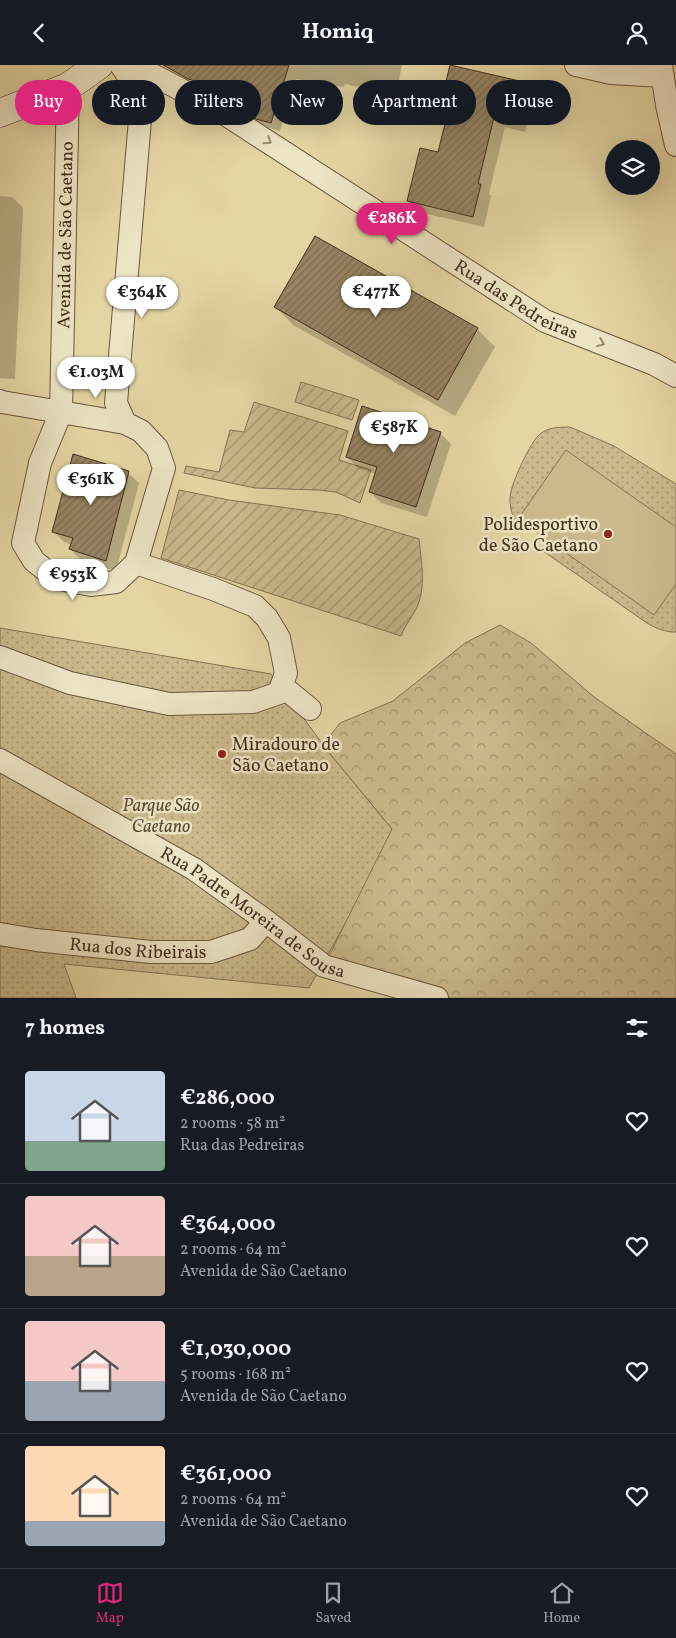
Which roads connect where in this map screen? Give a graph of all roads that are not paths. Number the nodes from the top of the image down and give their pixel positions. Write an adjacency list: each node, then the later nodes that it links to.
1 (99, 65): 6 (main road)
2 (121, 65): 14 (street)
3 (134, 65): 11 (street, Rua das Pedreiras, one-way to 11)
4 (576, 65): 5 (street)
5 (662, 70): 10 (street)
6 (78, 80)
7 (15, 107): 8 (main road)
8 (0, 113)
9 (67, 125): 13 (street, Avenida de São Caetano)
10 (676, 145)
11 (676, 376)
12 (0, 401): 13 (street)
13 (61, 412): 14 (street); 15 (street, Avenida de São Caetano)
14 (125, 423): 15 (street)
15 (136, 563): 17 (street)
16 (0, 657): 17 (street)
17 (282, 686): 18 (street)
18 (310, 709)
19 (0, 760): 20 (street, Rua Padre Moreira de Sousa)
20 (266, 921): 21 (street, Rua dos Ribeirais); 22 (street, Rua Padre Moreira de Sousa)
21 (0, 934)
22 (437, 998)

